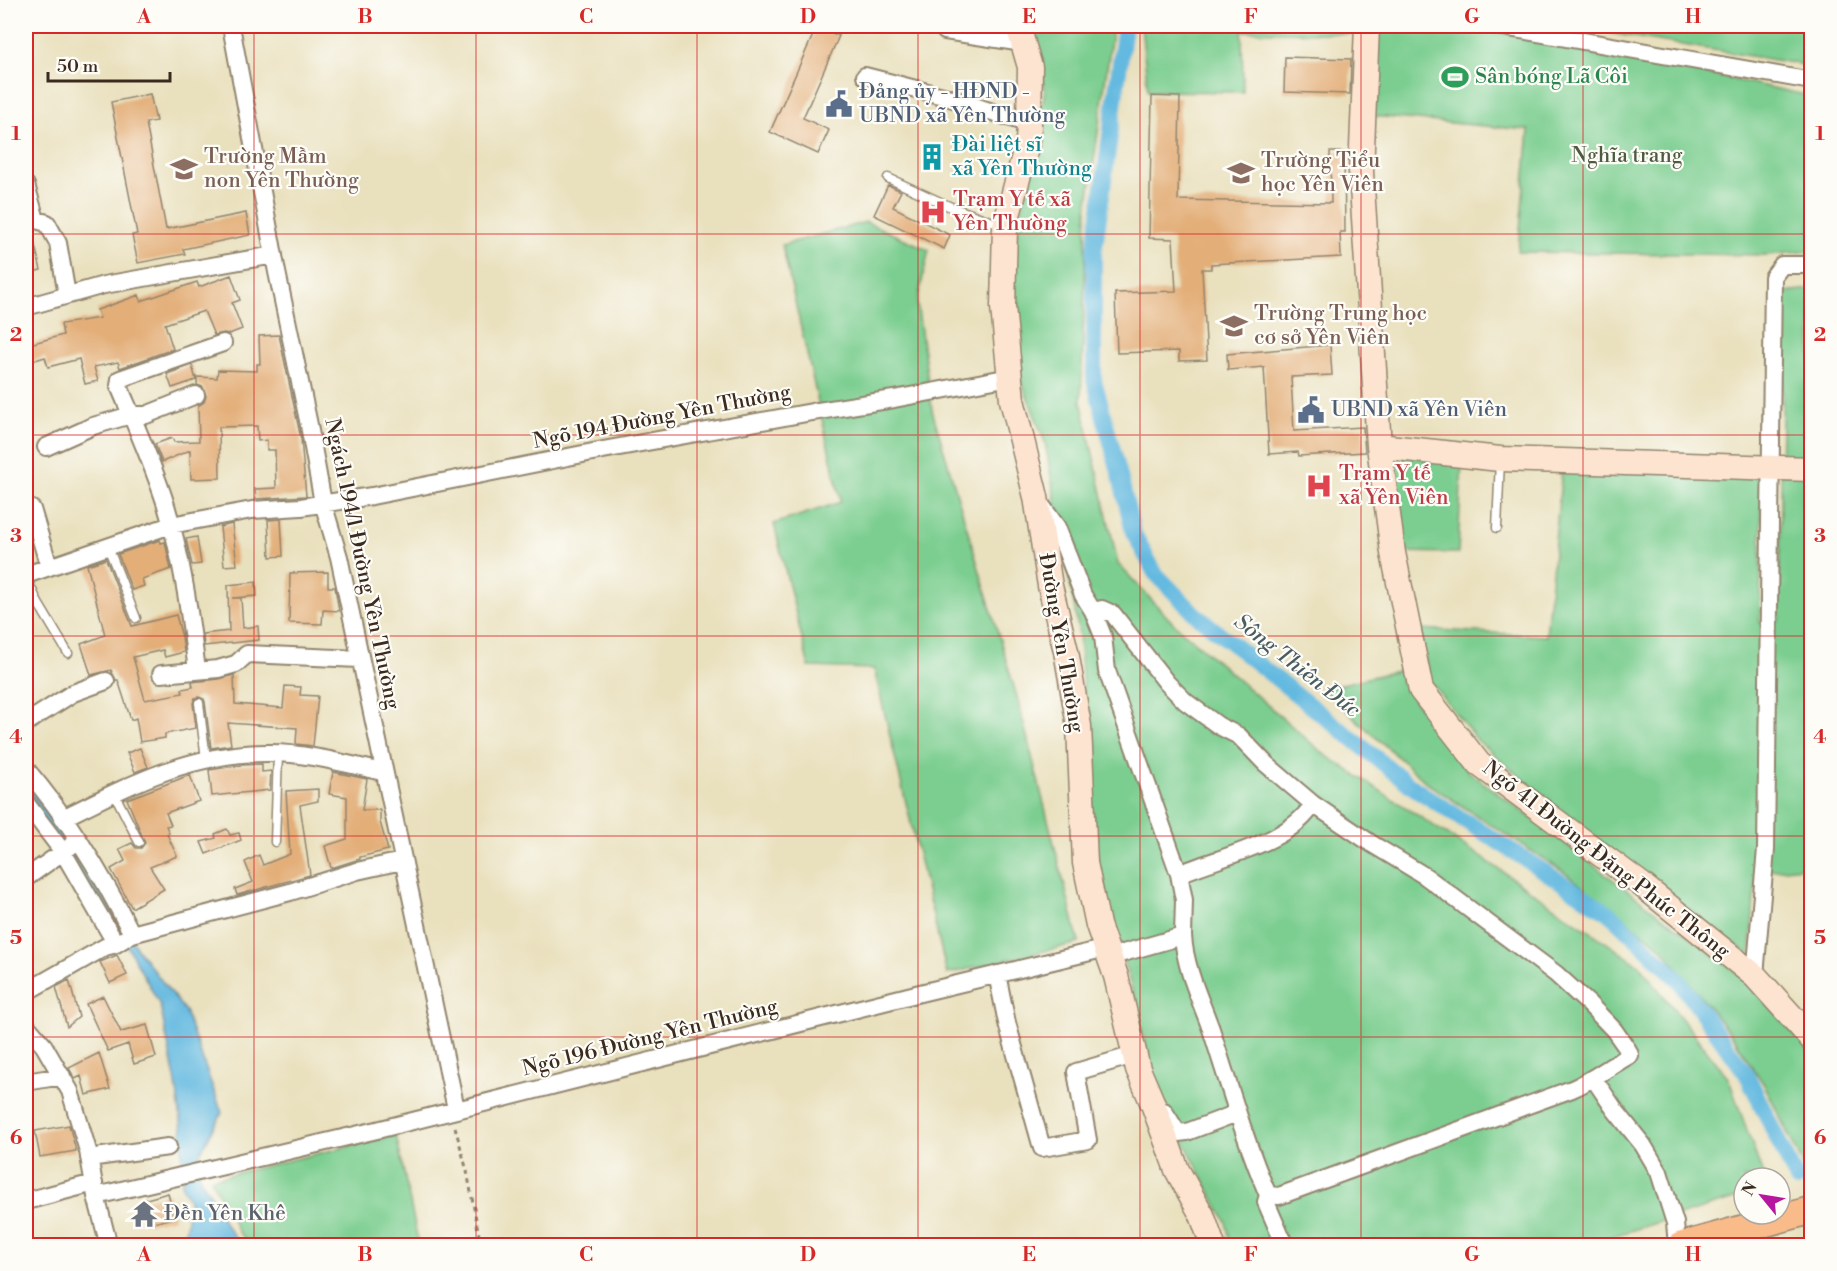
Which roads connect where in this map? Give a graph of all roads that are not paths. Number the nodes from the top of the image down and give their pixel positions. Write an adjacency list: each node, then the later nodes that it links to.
1 (231, 26): 13 (street, Ngách 194/1 Đường Yên Thường)
2 (1367, 26): 21 (street, Ngõ 41 Đường Đặng Phúc Thông)
3 (1498, 26): 7 (street)
4 (945, 31): 5 (street)
5 (1020, 34): 8 (street, Đường Yên Thường)
6 (865, 76): 8 (street)
7 (1812, 81)
8 (1029, 124): 12 (street, Đường Yên Thường)
9 (888, 178): 12 (lane)
10 (26, 185): 11 (street)
11 (31, 221): 15 (street)
12 (1005, 226): 18 (street, Đường Yên Thường)
13 (274, 255): 15 (street); 27 (street, Ngách 194/1 Đường Yên Thường)
14 (1812, 265): 24 (street)
15 (67, 295): 16 (street)
16 (26, 307)
17 (223, 343): 20 (street)
18 (1010, 377): 26 (street, Đường Yên Thường); 27 (street, Ngõ 194 Đường Yên Thường)
19 (196, 395): 20 (street)
20 (131, 415): 22 (street); 29 (street)
21 (1379, 446): 23 (street); 61 (street, Ngõ 41 Đường Đặng Phúc Thông)
22 (46, 447)
23 (1500, 459): 24 (street); 30 (lane)
24 (1770, 469): 25 (street); 61 (street)
25 (1812, 469)
26 (1036, 497): 34 (street); 59 (street, Đường Yên Thường)
27 (323, 503): 29 (street, Ngõ 194 Đường Yên Thường); 37 (street, Ngách 194/1 Đường Yên Thường)
28 (32, 509): 32 (street)
29 (171, 525): 31 (street, Ngõ 194 Đường Yên Thường); 38 (street)
30 (1497, 528)
31 (108, 547): 32 (street, Ngõ 194 Đường Yên Thường); 35 (lane)
32 (49, 567): 33 (street, Ngõ 194 Đường Yên Thường)
33 (26, 576): 36 (lane)
34 (1093, 611): 49 (street); 55 (street)
35 (136, 618)
36 (68, 653)
37 (359, 659): 38 (street); 46 (street, Ngách 194/1 Đường Yên Thường)
38 (197, 671): 39 (street)
39 (161, 674)
40 (106, 681): 42 (street)
41 (199, 703): 44 (lane)
42 (26, 723)
43 (278, 754): 44 (street); 46 (street); 52 (lane)
44 (206, 759): 47 (street)
45 (26, 769): 50 (street)
46 (383, 772): 54 (street, Ngách 194/1 Đường Yên Thường)
47 (114, 793): 50 (street); 51 (lane)
48 (26, 803): 53 (street)
49 (1313, 804): 55 (street); 67 (street)
50 (63, 818): 53 (street)
51 (139, 842)
52 (275, 842)
53 (71, 846): 56 (street); 58 (street)
54 (402, 861): 58 (street); 70 (street, Ngách 194/1 Đường Yên Thường)
55 (1179, 874): 57 (street)
56 (26, 878)
57 (1183, 936): 59 (street, Ngõ 196 Đường Yên Thường); 71 (street)
58 (124, 939): 62 (street)
59 (1108, 952): 60 (street, Ngõ 196 Đường Yên Thường); 65 (street, Đường Yên Thường)
60 (997, 974): 65 (street); 70 (street, Ngõ 196 Đường Yên Thường)
61 (1755, 976): 64 (street, Ngõ 41 Đường Đặng Phúc Thông)
62 (26, 993)
63 (26, 1025): 66 (street)
64 (1812, 1039)
65 (1134, 1055): 69 (street, Đường Yên Thường)
66 (62, 1076): 68 (street); 73 (street)
67 (1594, 1078): 75 (street); 82 (street)
68 (26, 1082)
69 (1147, 1090): 71 (street); 80 (street, Đường Yên Thường)
70 (453, 1110): 74 (street, Ngõ 196 Đường Yên Thường)
71 (1237, 1113): 75 (street)
72 (168, 1147): 73 (street)
73 (89, 1158): 74 (street)
74 (95, 1189): 76 (street, Ngõ 196 Đường Yên Thường); 79 (street)
75 (1268, 1195): 81 (street)
76 (26, 1202)
77 (1812, 1210): 78 (main road)
78 (1740, 1238): 82 (main road)
79 (109, 1245)
80 (1213, 1245)
81 (1285, 1245)
82 (1679, 1245)

